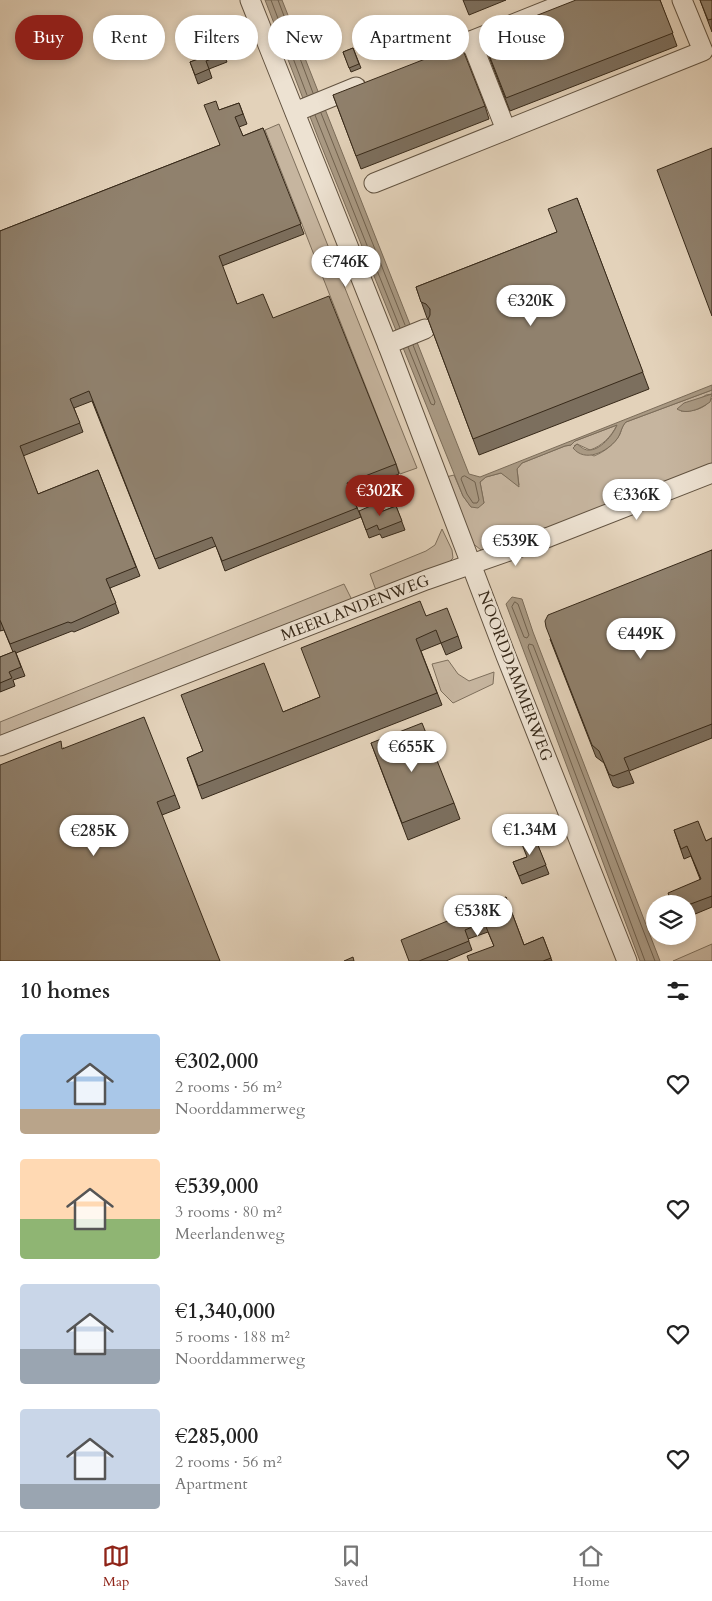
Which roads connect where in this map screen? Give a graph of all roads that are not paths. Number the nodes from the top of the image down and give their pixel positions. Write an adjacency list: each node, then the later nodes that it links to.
1 (250, 0): 6 (street, NOORDDAMMERWEG)
2 (574, 0): 4 (street)
3 (682, 0): 7 (street)
4 (471, 41): 7 (street)
5 (369, 82): 6 (street)
6 (297, 111): 10 (street, NOORDDAMMERWEG)
7 (506, 130): 8 (street)
8 (374, 183)
9 (423, 330): 10 (street)
10 (390, 344): 12 (street, NOORDDAMMERWEG)
11 (712, 473): 12 (street, MEERLANDENWEG)
12 (472, 564): 13 (street, MEERLANDENWEG); 14 (street, NOORDDAMMERWEG)
13 (0, 746)
14 (627, 961)

